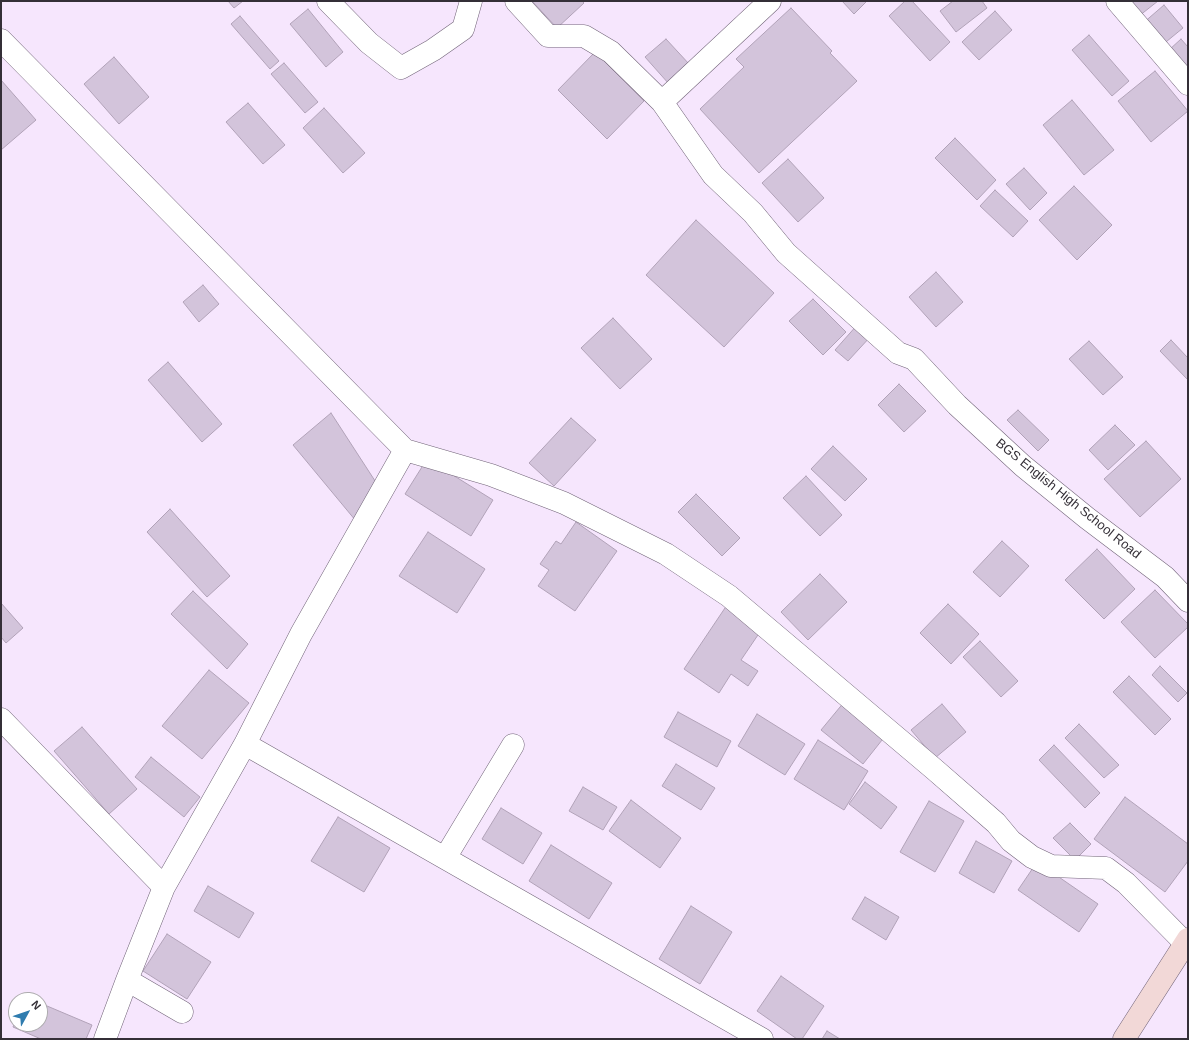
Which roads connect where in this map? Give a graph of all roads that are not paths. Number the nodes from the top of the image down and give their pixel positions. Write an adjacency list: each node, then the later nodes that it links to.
1 (328, 1): 2 (street)
2 (471, 1)
3 (516, 1): 8 (street, BGS English High School Road)
4 (770, 1): 8 (street)
5 (1117, 1): 7 (street)
6 (1, 40): 9 (street)
7 (1188, 84)
8 (662, 102): 10 (street, BGS English High School Road)
9 (405, 450): 12 (street); 16 (street)
10 (1188, 601)
11 (1, 719): 15 (street)
12 (245, 744): 14 (street); 15 (street)
13 (513, 745): 14 (street)
14 (444, 858): 20 (street)
15 (164, 887): 17 (street)
16 (1187, 943): 21 (main road)
17 (127, 980): 18 (street); 19 (street)
18 (182, 1012)
19 (105, 1039)
20 (762, 1039)
21 (1124, 1039)

